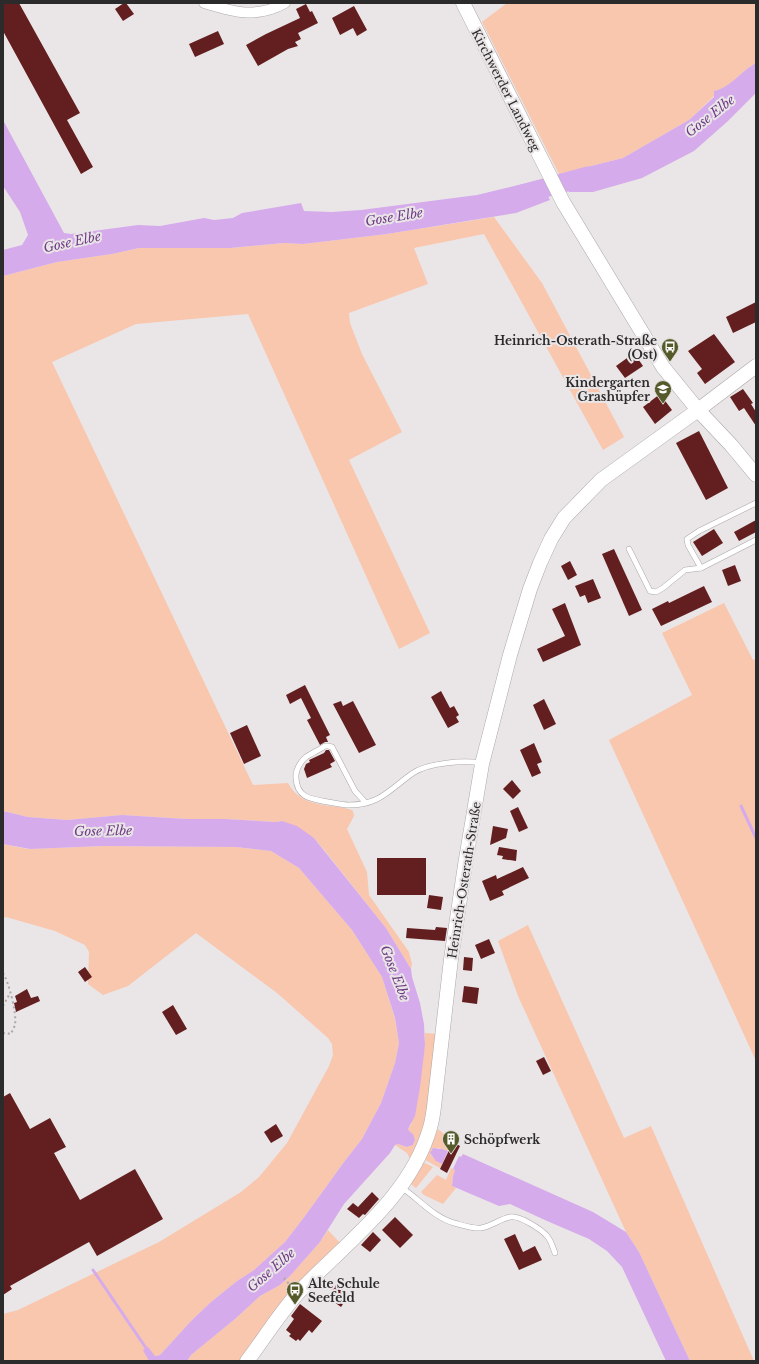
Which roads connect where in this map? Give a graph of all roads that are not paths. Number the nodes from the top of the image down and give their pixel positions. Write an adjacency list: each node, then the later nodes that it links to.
1 (204, 3): 2 (street)
2 (285, 3)
3 (463, 3): 5 (street, Kirchwerder Landweg)
4 (756, 366): 5 (street, Heinrich-Osterath-Straße)
5 (698, 410): 6 (street); 11 (street, Heinrich-Osterath-Straße)
6 (756, 475)
7 (756, 504): 10 (lane)
8 (756, 540): 10 (lane)
9 (629, 549): 10 (lane)
10 (701, 568)
11 (482, 764): 12 (lane); 13 (street, Heinrich-Osterath-Straße)
12 (366, 803): 12 (lane)
13 (400, 1186): 14 (lane); 15 (street, Heinrich-Osterath-Straße)
14 (556, 1253)
15 (247, 1361)

